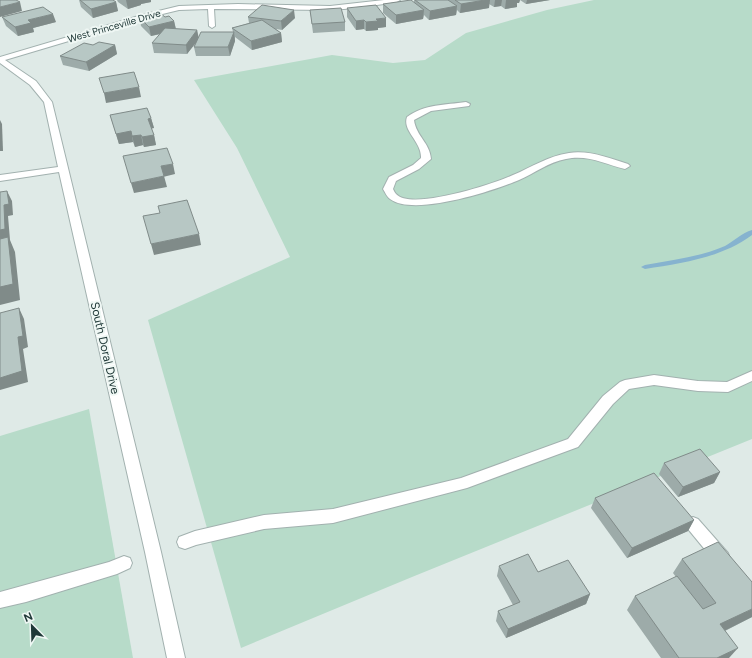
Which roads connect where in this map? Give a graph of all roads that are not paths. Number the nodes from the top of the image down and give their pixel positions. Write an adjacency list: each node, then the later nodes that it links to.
1 (398, 0): 2 (street, West Princeville Drive)
2 (373, 2): 3 (street, West Princeville Drive)
3 (212, 7): 4 (street); 5 (street, West Princeville Drive)
4 (212, 26)
5 (0, 60): 8 (street, South Doral Drive)
6 (466, 104): 7 (street)
7 (625, 166)
8 (62, 169): 9 (street); 16 (street, South Doral Drive)
9 (0, 178)
10 (752, 376): 12 (street)
11 (693, 524): 14 (street)
12 (185, 542)
13 (124, 563): 15 (street)
14 (732, 570)
15 (0, 600)
16 (176, 658)

